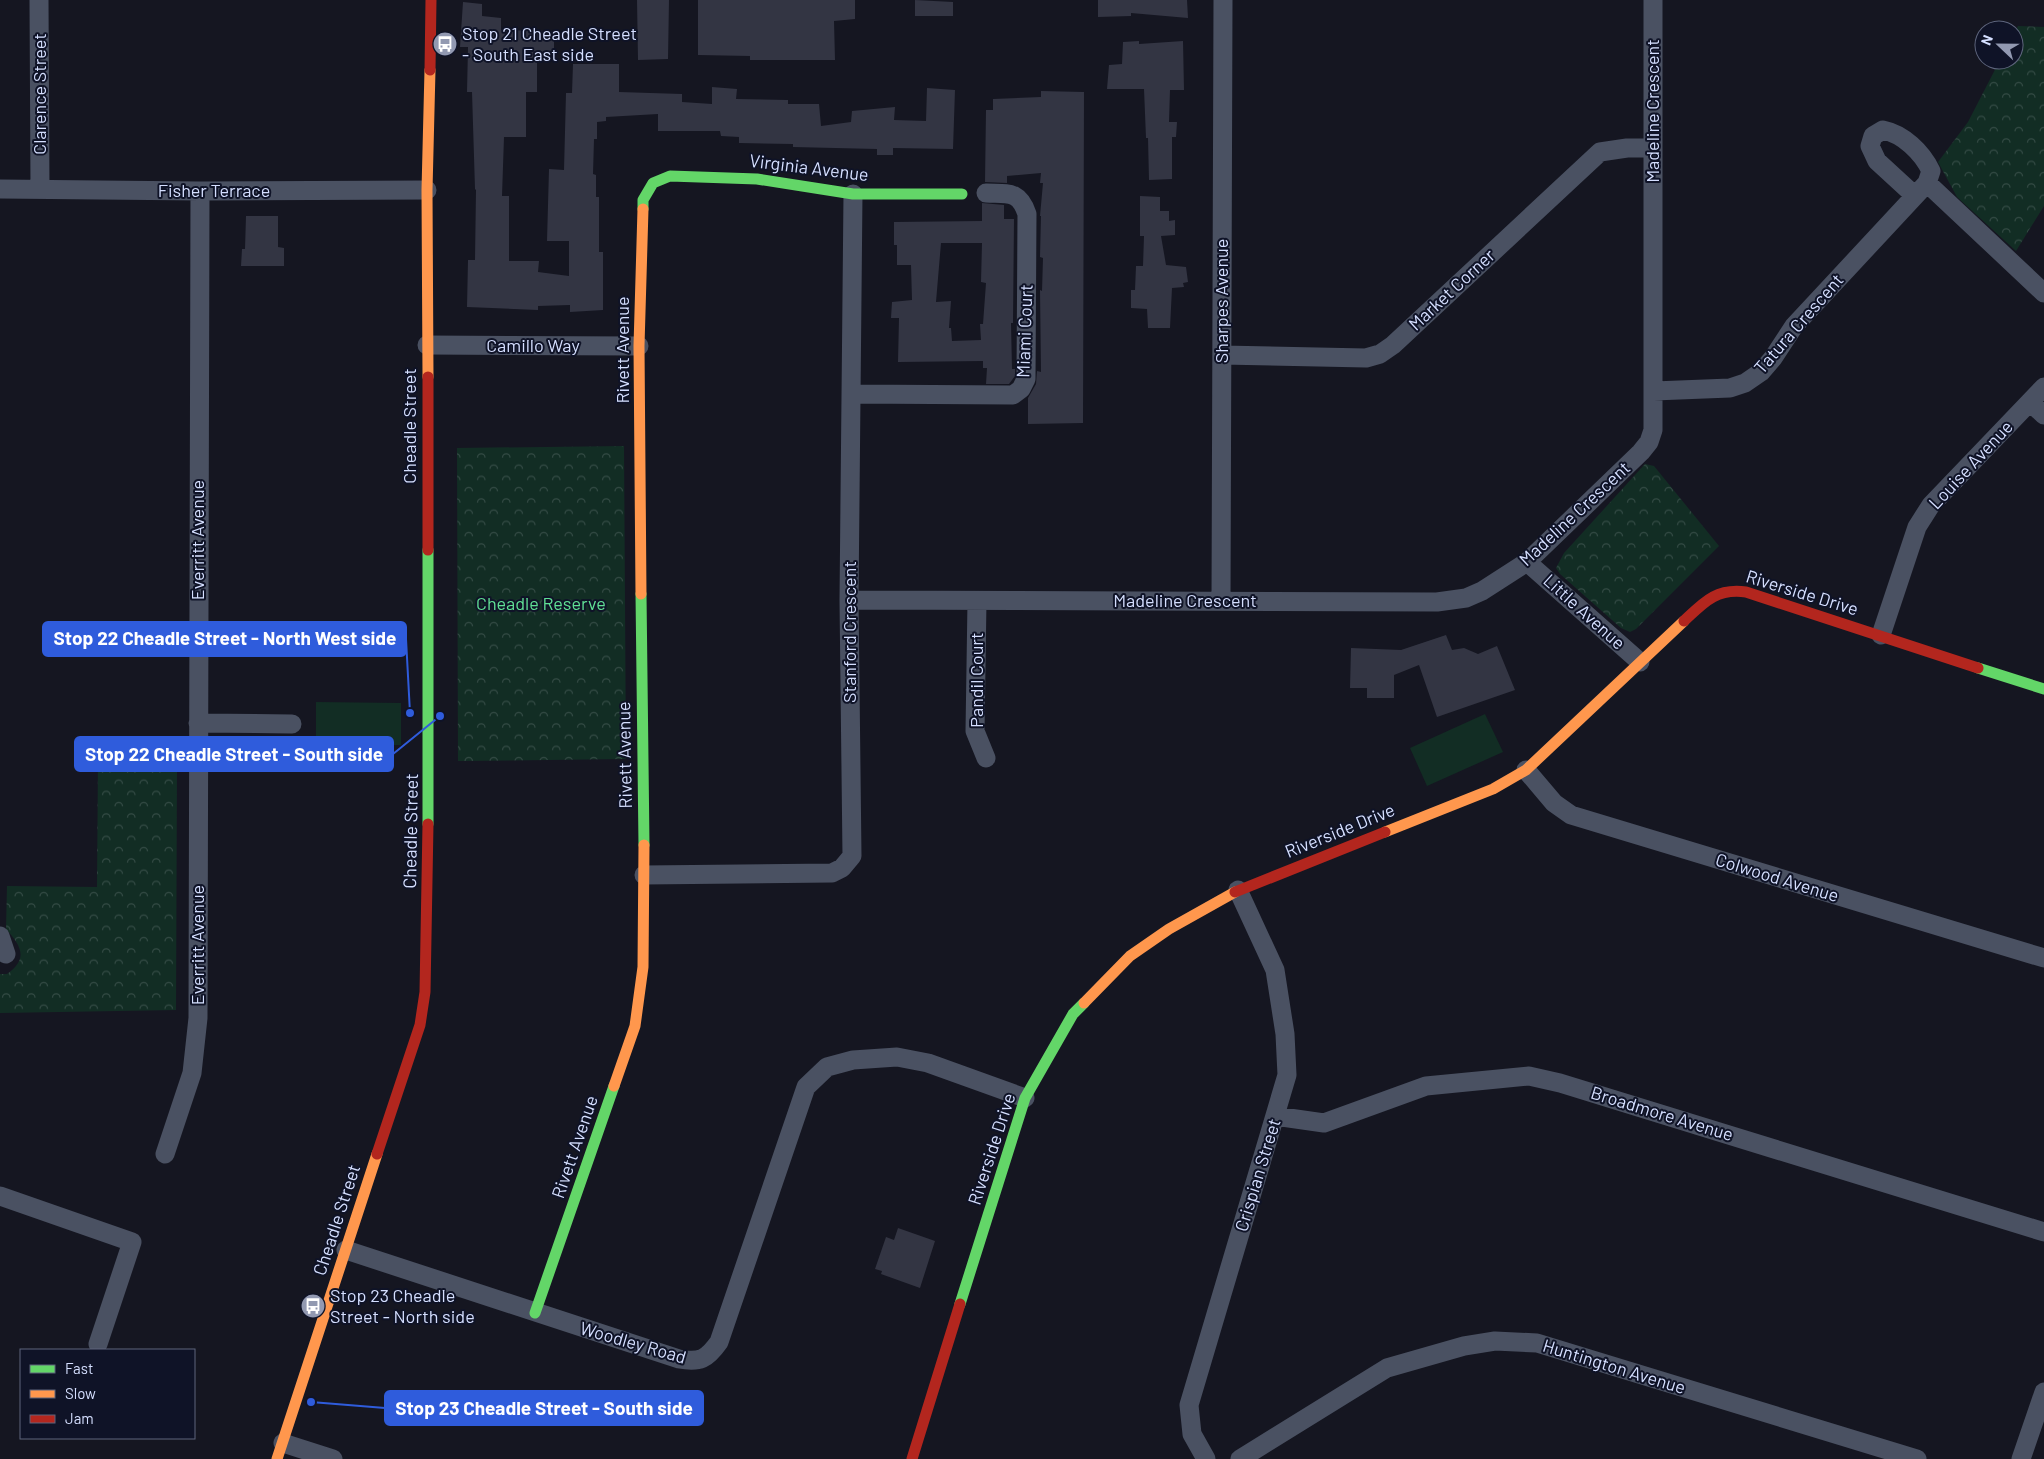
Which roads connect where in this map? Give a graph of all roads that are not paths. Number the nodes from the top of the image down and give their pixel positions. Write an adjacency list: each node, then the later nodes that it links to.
1 (39, 0): 7 (street, Clarence Street)
2 (431, 0): 9 (street, Cheadle Street)
3 (1223, 0): 17 (street, Sharpes Avenue)
4 (1653, 0): 5 (street, Madeline Crescent)
5 (1652, 148): 17 (street, Market Corner); 19 (street, Madeline Crescent)
6 (653, 182): 12 (street, Virginia Avenue); 16 (street, Rivett Avenue)
7 (40, 188): 8 (street, Fisher Terrace); 10 (street, Fisher Terrace)
8 (0, 189)
9 (427, 190): 10 (street, Fisher Terrace); 15 (street, Cheadle Street)
10 (200, 192): 29 (street, Everritt Avenue)
11 (986, 193): 20 (street, Miami Court)
12 (853, 194): 13 (street, Virginia Avenue); 20 (street, Stanford Crescent)
13 (962, 194)
14 (2044, 293): 19 (street, Tatura Crescent)
15 (428, 345): 16 (street, Camillo Way); 43 (street, Cheadle Street)
16 (639, 346): 33 (street, Rivett Avenue)
17 (1222, 355): 25 (street, Sharpes Avenue)
18 (2044, 387): 21 (street, Louise Avenue)
19 (1654, 391): 22 (street, Madeline Crescent)
20 (852, 394): 23 (street, Stanford Crescent)
21 (2037, 408): 26 (street, Louise Avenue)
22 (1527, 562): 25 (street, Madeline Crescent); 27 (street, Little Avenue)
23 (849, 600): 24 (street, Madeline Crescent); 33 (street, Stanford Crescent)
24 (977, 601): 25 (street, Madeline Crescent); 31 (street, Pandil Court)
25 (1221, 601)
26 (1881, 635): 27 (street, Riverside Drive); 28 (street, Riverside Drive)
27 (1640, 662): 32 (street, Riverside Drive)
28 (2044, 689)
29 (198, 723): 30 (street); 40 (street, Everritt Avenue)
30 (292, 724)
31 (986, 758)
32 (1526, 770): 34 (street, Riverside Drive); 37 (street, Colwood Avenue)
33 (644, 875): 44 (street, Rivett Avenue)
34 (1238, 890): 38 (street, Riverside Drive); 39 (street, Crispian Street)
35 (0, 936): 36 (street)
36 (6, 954)
37 (2044, 958)
38 (1025, 1098): 44 (street, Woodley Road); 49 (street, Riverside Drive)
39 (1275, 1116): 42 (street, Broadmore Avenue); 50 (street, Crispian Street)
40 (165, 1154)
41 (0, 1196): 45 (street)
42 (2044, 1232)
43 (346, 1250): 44 (street, Woodley Road); 47 (street, Cheadle Street)
44 (535, 1313)
45 (98, 1344)
46 (2044, 1392): 53 (street)
47 (280, 1451): 48 (street)
48 (333, 1459)
49 (912, 1459)
50 (1206, 1459)
51 (1240, 1459): 52 (street, Huntington Avenue)
52 (1917, 1459)
53 (2021, 1459)

